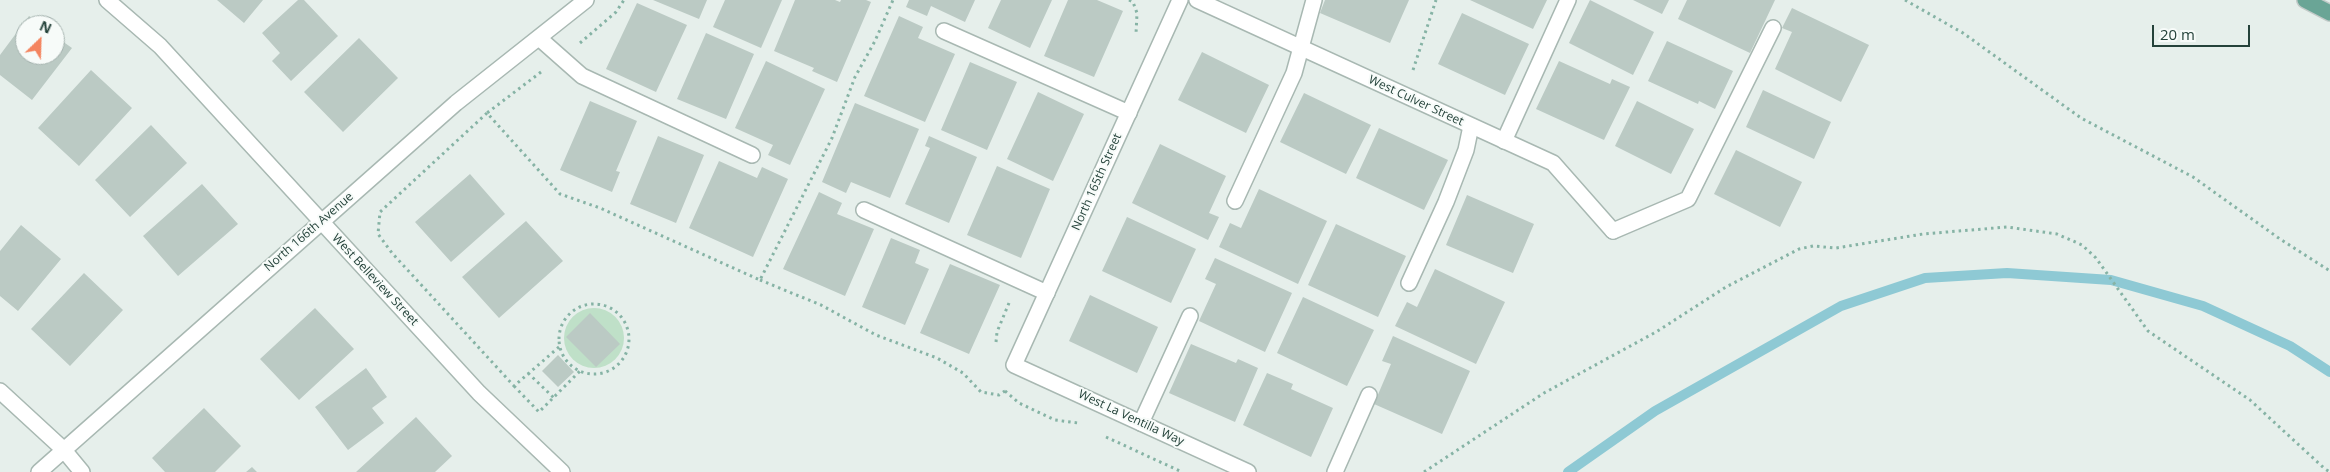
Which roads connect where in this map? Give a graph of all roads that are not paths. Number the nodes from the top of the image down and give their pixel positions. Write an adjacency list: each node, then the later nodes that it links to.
1 (107, 0): 19 (street, West Belleview Street)
2 (586, 0): 11 (street, North 166th Avenue)
3 (1180, 0): 13 (street, North 165th Street)
4 (1197, 0): 12 (street, West Culver Street)
5 (1314, 0): 12 (street)
6 (1568, 0): 15 (street)
7 (2305, 0): 8 (main road)
8 (2330, 13)
9 (1773, 28): 15 (street, West Culver Street)
10 (944, 31): 13 (street)
11 (539, 38): 16 (street); 19 (street, North 166th Avenue)
12 (1302, 48): 14 (street, West Culver Street); 17 (street)
13 (1129, 114): 21 (street, North 165th Street)
14 (1471, 126): 15 (street, West Culver Street); 20 (street)
15 (1504, 141)
16 (752, 156)
17 (1235, 201)
18 (864, 210): 21 (street)
19 (321, 222): 27 (street, North 166th Avenue); 30 (street, West Belleview Street)
20 (1409, 283)
21 (1047, 293): 23 (street, North 165th Street)
22 (1190, 316): 26 (street)
23 (1014, 365): 26 (street, West La Ventilla Way)
24 (0, 391): 27 (street)
25 (1369, 395): 32 (street)
26 (1140, 423): 31 (street, West La Ventilla Way)
27 (63, 449): 28 (street, North 166th Avenue); 29 (street)
28 (39, 472)
29 (82, 472)
30 (562, 472)
31 (1248, 472)
32 (1335, 472)

